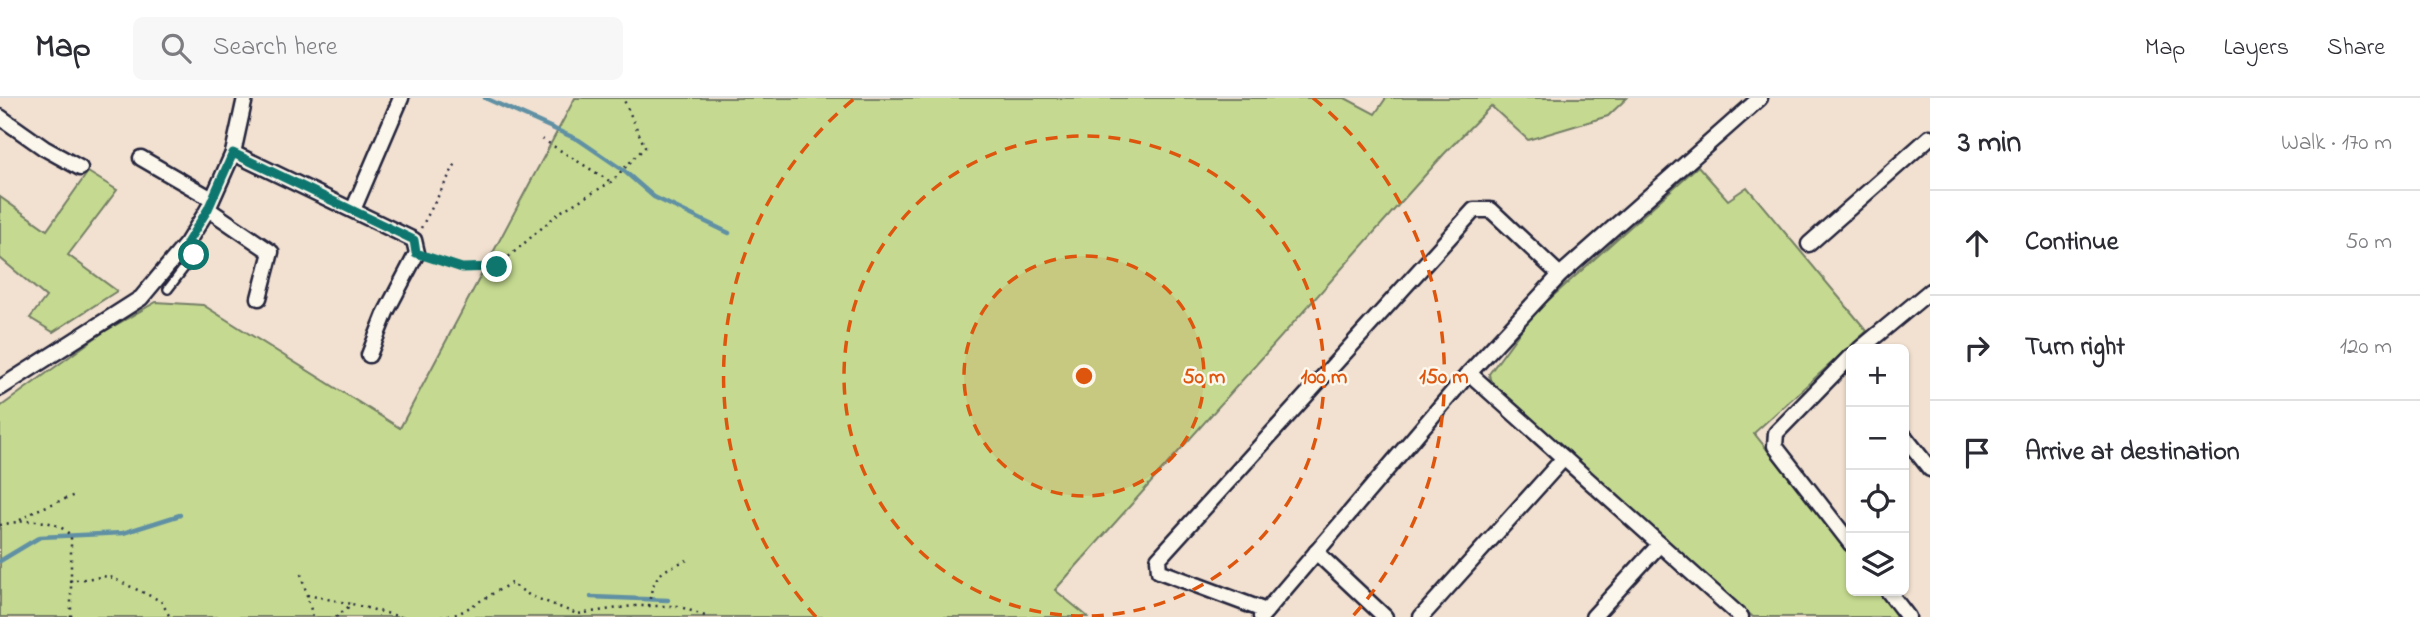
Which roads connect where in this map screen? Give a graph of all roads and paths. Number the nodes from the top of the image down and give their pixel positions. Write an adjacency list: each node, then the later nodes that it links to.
1 (245, 98): 8 (street)
2 (401, 98): 14 (street)
3 (623, 98): 12 (path)
4 (1760, 98): 18 (street)
5 (0, 117): 11 (street)
6 (1930, 137): 16 (street)
7 (542, 139): 12 (path)
8 (233, 153): 13 (street); 14 (street)
9 (141, 158): 13 (street)
10 (457, 161): 17 (path)
11 (80, 169)
12 (611, 182): 17 (path)
13 (210, 204): 15 (street); 21 (street)
14 (353, 210): 17 (street)
15 (187, 243): 19 (lane); 26 (street)
16 (1809, 244)
17 (415, 247): 23 (street)
18 (1560, 275): 25 (street); 43 (street)
19 (168, 289)
20 (1928, 297): 22 (street)
21 (259, 298)
22 (1867, 344)
23 (369, 355)
24 (1846, 365): 33 (street)
25 (1469, 373): 28 (street); 35 (street)
26 (0, 388)
27 (1909, 442): 29 (street)
28 (1564, 458): 34 (street); 52 (street)
29 (1930, 469)
30 (75, 495): 31 (path)
31 (18, 522): 32 (path); 38 (path)
32 (0, 524)
33 (1846, 538)
34 (1660, 544): 53 (street); 54 (street)
35 (1316, 552): 43 (street); 51 (street)
36 (690, 559): 42 (path)
37 (300, 574): 39 (path)
38 (69, 581): 44 (path); 45 (path)
39 (307, 595): 41 (path); 46 (path)
40 (1892, 596): 55 (street)
41 (352, 604): 47 (path); 48 (path)
42 (649, 606): 49 (path); 50 (path)
43 (1264, 614)
44 (71, 617)
45 (170, 617)
46 (313, 617)
47 (336, 617)
48 (401, 617)
49 (441, 617)
50 (708, 617)
51 (1385, 617)
52 (1421, 617)
53 (1593, 617)
54 (1741, 617)
55 (1908, 617)

